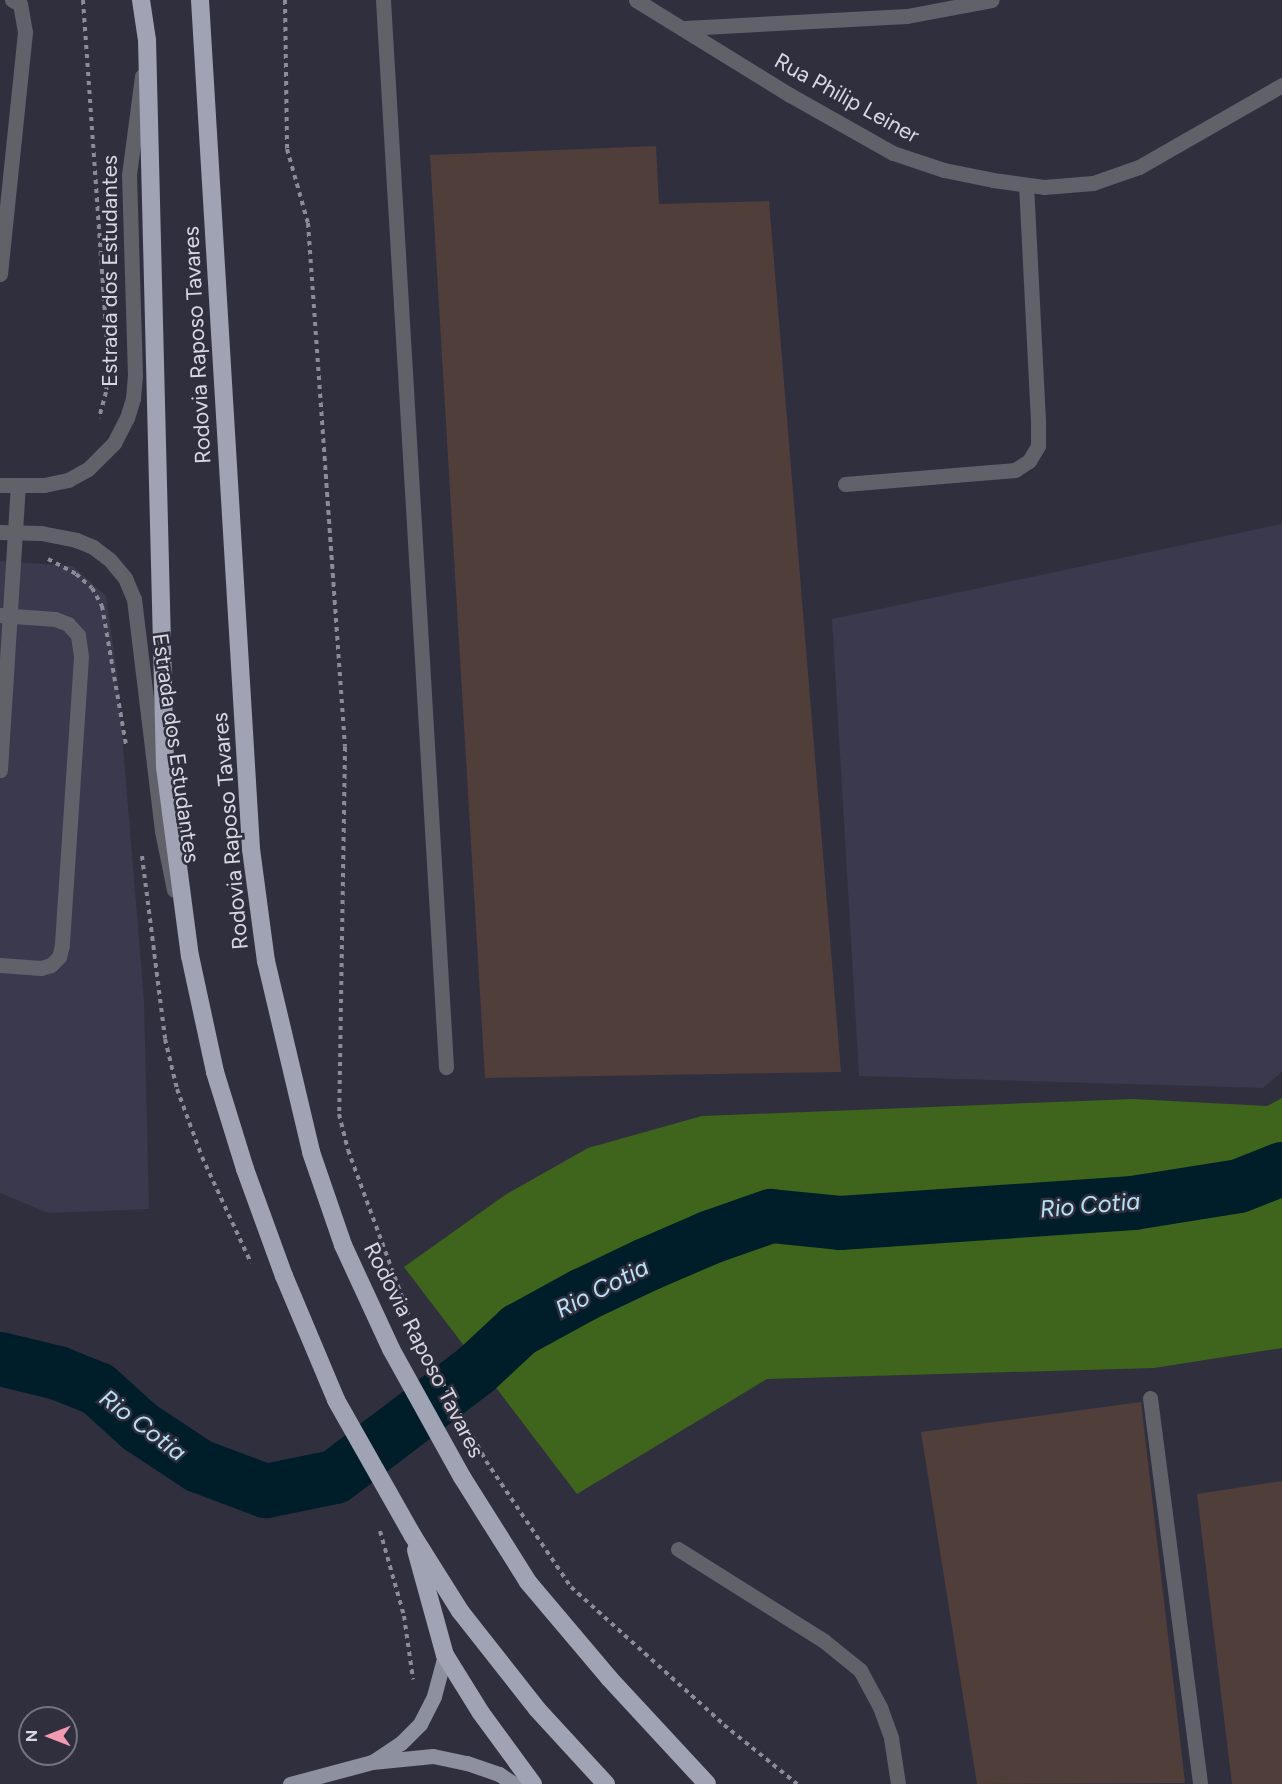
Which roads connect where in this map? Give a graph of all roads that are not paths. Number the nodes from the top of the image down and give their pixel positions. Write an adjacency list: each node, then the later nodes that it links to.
1 (12, 0): 11 (street)
2 (141, 0): 8 (highway, Rodovia Raposo Tavares)
3 (200, 0): 26 (highway, Rodovia Raposo Tavares)
4 (383, 0): 20 (street)
5 (636, 0): 7 (street, Rua Philip Leiner)
6 (992, 0): 7 (street)
7 (685, 28): 10 (street, Rua Philip Leiner)
8 (147, 40): 14 (street, Estrada dos Estudantes); 18 (highway, Rodovia Raposo Tavares)
9 (1282, 85): 10 (street, Rua Philip Leiner)
10 (1026, 185): 12 (street)
11 (0, 274)
12 (845, 484)
13 (0, 485): 14 (street, Estrada dos Estudantes)
14 (18, 486): 15 (street)
15 (8, 533): 16 (street); 18 (street, Estrada dos Estudantes)
16 (4, 615): 17 (street); 19 (street)
17 (0, 770)
18 (190, 956): 22 (highway, Rodovia Raposo Tavares)
19 (0, 965)
20 (446, 1067)
21 (1150, 1398): 32 (street)
22 (413, 1536): 24 (highway); 30 (highway, Rodovia Raposo Tavares)
23 (678, 1549): 31 (street)
24 (445, 1655): 25 (main road); 29 (highway)
25 (372, 1762): 27 (main road); 28 (main road)
26 (707, 1783)
27 (290, 1784)
28 (514, 1784)
29 (534, 1784)
30 (606, 1784)
31 (898, 1784)
32 (1200, 1784)

